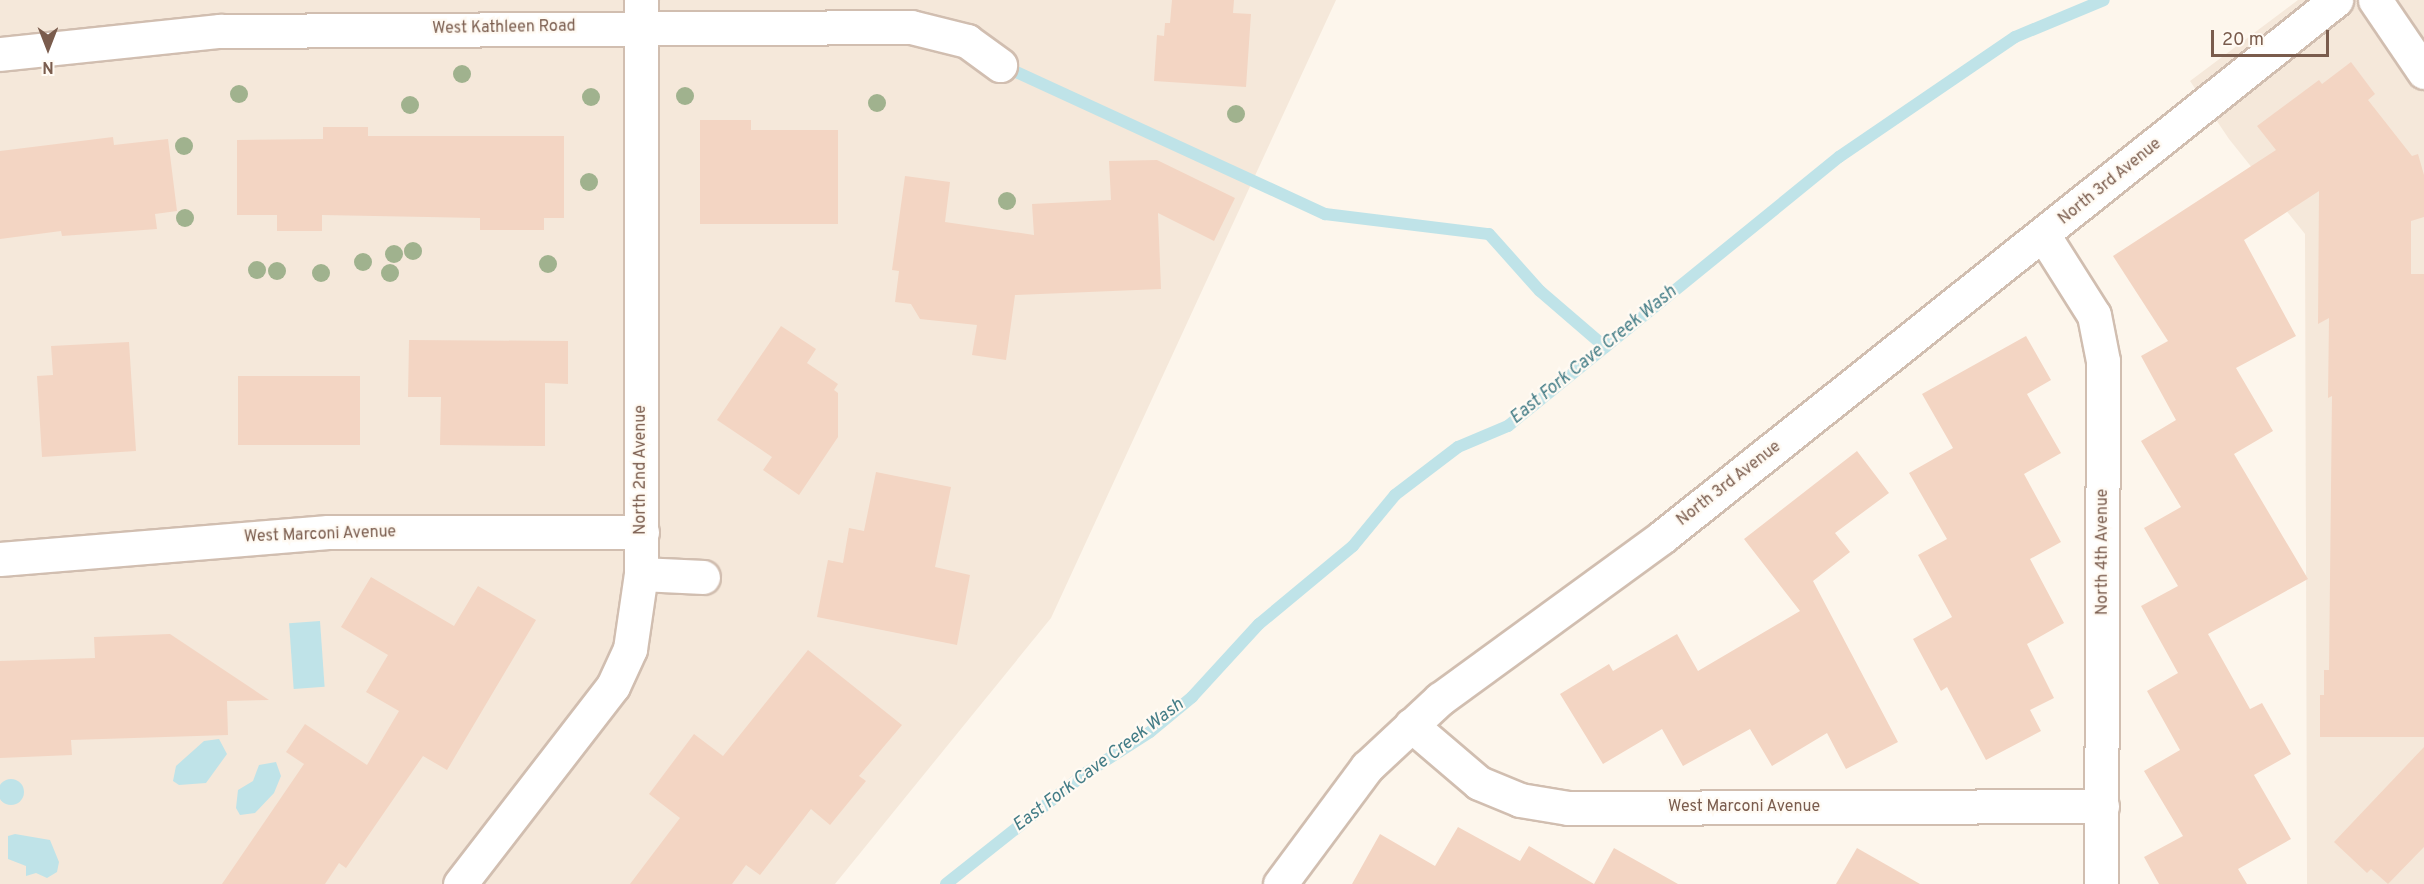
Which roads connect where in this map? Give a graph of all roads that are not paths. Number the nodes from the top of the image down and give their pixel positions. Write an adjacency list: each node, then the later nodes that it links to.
1 (2336, 0): 7 (street, North 3rd Avenue)
2 (2375, 0): 6 (street)
3 (640, 13): 4 (street, West Kathleen Road); 5 (street, West Kathleen Road); 8 (street, North 2nd Avenue)
4 (0, 54)
5 (1000, 65)
6 (2424, 72)
7 (2044, 236): 12 (street, North 3rd Avenue); 13 (street, North 4th Avenue)
8 (642, 532): 9 (street, West Marconi Avenue); 10 (street, North 2nd Avenue)
9 (0, 559)
10 (641, 574): 11 (street); 14 (street, North 2nd Avenue)
11 (703, 577)
12 (1411, 725): 13 (street, West Marconi Avenue); 15 (street, North 3rd Avenue)
13 (2102, 806): 16 (street, North 4th Avenue)
14 (460, 884)
15 (1280, 884)
16 (2101, 884)

